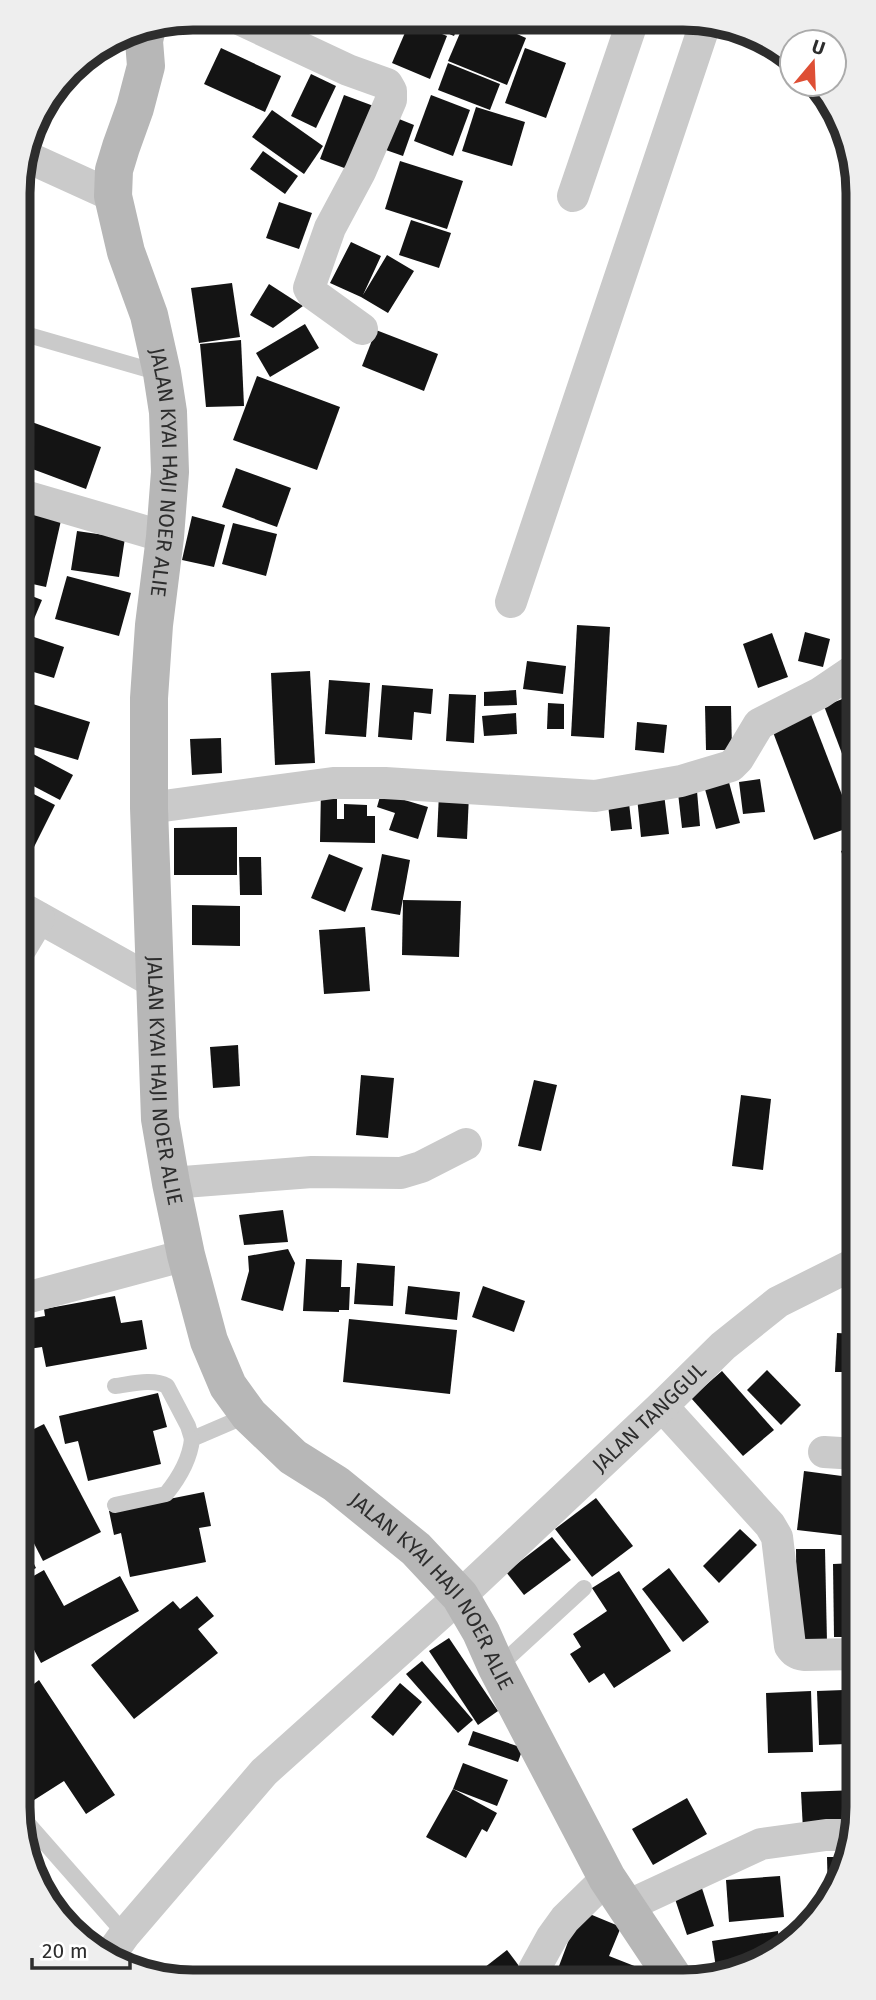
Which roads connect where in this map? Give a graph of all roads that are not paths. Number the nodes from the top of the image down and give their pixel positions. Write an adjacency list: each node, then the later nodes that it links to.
1 (263, 30): 8 (street)
2 (630, 30): 7 (street)
3 (703, 31): 13 (street)
4 (145, 37): 6 (street, JALAN KYAI HAJI NOER ALIE)
5 (33, 160): 6 (street)
6 (113, 196): 10 (street, JALAN KYAI HAJI NOER ALIE)
7 (573, 196)
8 (362, 329)
9 (30, 335): 10 (lane)
10 (162, 373): 12 (street, JALAN KYAI HAJI NOER ALIE)
11 (30, 496): 12 (street)
12 (165, 537): 15 (street, JALAN KYAI HAJI NOER ALIE)
13 (511, 602)
14 (846, 675): 15 (street)
15 (149, 808): 17 (street, JALAN KYAI HAJI NOER ALIE)
16 (30, 913): 17 (street)
17 (154, 982): 19 (street, JALAN KYAI HAJI NOER ALIE)
18 (466, 1144): 19 (street)
19 (171, 1183): 20 (street, JALAN KYAI HAJI NOER ALIE)
20 (186, 1255): 22 (street); 25 (street, JALAN KYAI HAJI NOER ALIE)
21 (846, 1268): 24 (street, JALAN TANGGUL)
22 (30, 1297)
23 (115, 1386): 26 (lane)
24 (662, 1406): 31 (street, JALAN TANGGUL); 32 (street)
25 (248, 1415): 26 (lane); 31 (street, JALAN KYAI HAJI NOER ALIE)
26 (192, 1439): 29 (lane)
27 (824, 1452): 28 (street)
28 (846, 1453)
29 (116, 1505)
30 (584, 1588): 33 (lane)
31 (452, 1589): 33 (street, JALAN KYAI HAJI NOER ALIE); 37 (street, JALAN TANGGUL)
32 (846, 1654)
33 (497, 1668): 36 (street, JALAN KYAI HAJI NOER ALIE)
34 (31, 1829): 37 (lane)
35 (844, 1835): 36 (street)
36 (616, 1892): 38 (street); 39 (street, JALAN KYAI HAJI NOER ALIE)
37 (118, 1945)
38 (534, 1970)
39 (668, 1970)

